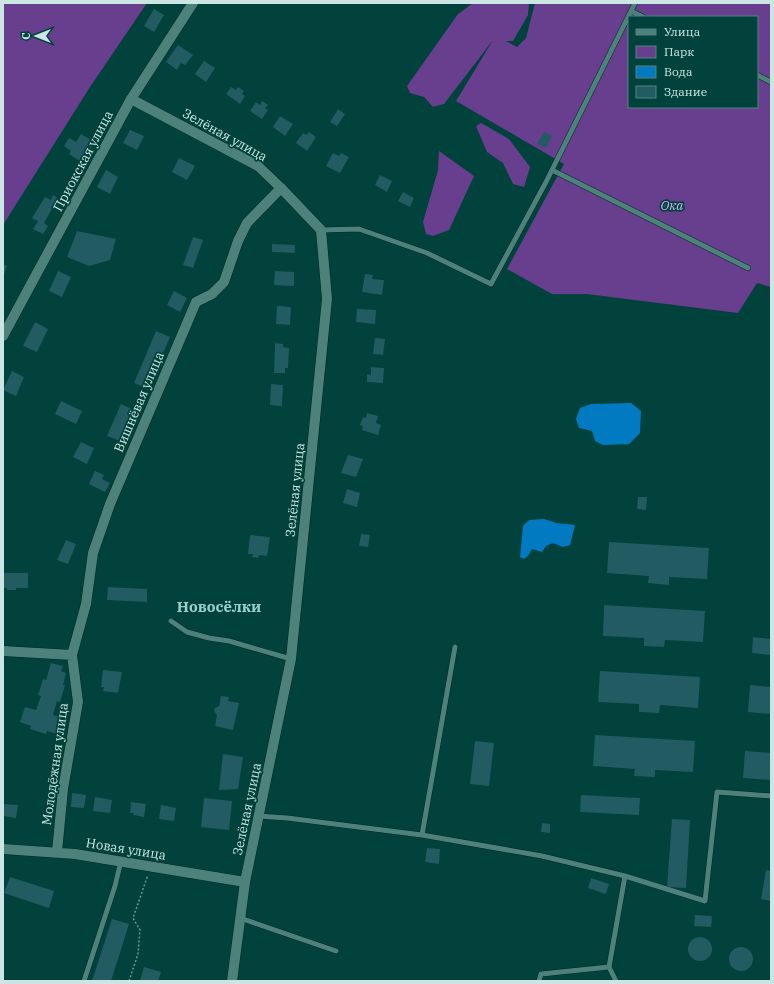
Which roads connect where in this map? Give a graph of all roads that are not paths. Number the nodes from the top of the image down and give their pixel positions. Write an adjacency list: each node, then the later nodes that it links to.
1 (193, 3): 9 (street, Приокская улица)
2 (635, 3): 3 (lane)
3 (631, 11): 4 (lane); 5 (lane)
4 (629, 16)
5 (641, 16)
6 (628, 17): 10 (lane)
7 (758, 76): 8 (lane)
8 (771, 82)
9 (131, 99): 11 (street, Зелёная улица); 14 (street, Приокская улица)
10 (552, 170): 12 (lane); 13 (lane)
11 (281, 188): 12 (street, Зелёная улица); 18 (street, Вишнёвая улица)
12 (321, 230): 19 (street, Зелёная улица)
13 (748, 268)
14 (3, 336)
15 (171, 621): 19 (lane)
16 (455, 647): 22 (lane)
17 (3, 651): 18 (street)
18 (72, 655): 24 (street, Молодёжная улица)
19 (291, 659): 21 (street, Зелёная улица)
20 (771, 796): 26 (lane)
21 (258, 816): 22 (lane); 27 (street, Зелёная улица)
22 (422, 835): 26 (lane)
23 (3, 849): 24 (street, Новая улица)
24 (57, 852): 25 (street, Новая улица)
25 (120, 862): 27 (street, Новая улица); 31 (lane)
26 (625, 876): 30 (lane)
27 (245, 882): 28 (street, Зелёная улица)
28 (240, 918): 29 (lane); 32 (street, Зелёная улица)
29 (336, 951)
30 (609, 967): 33 (lane); 34 (lane)
31 (84, 981)
32 (232, 981)
33 (539, 981)
34 (616, 981)

